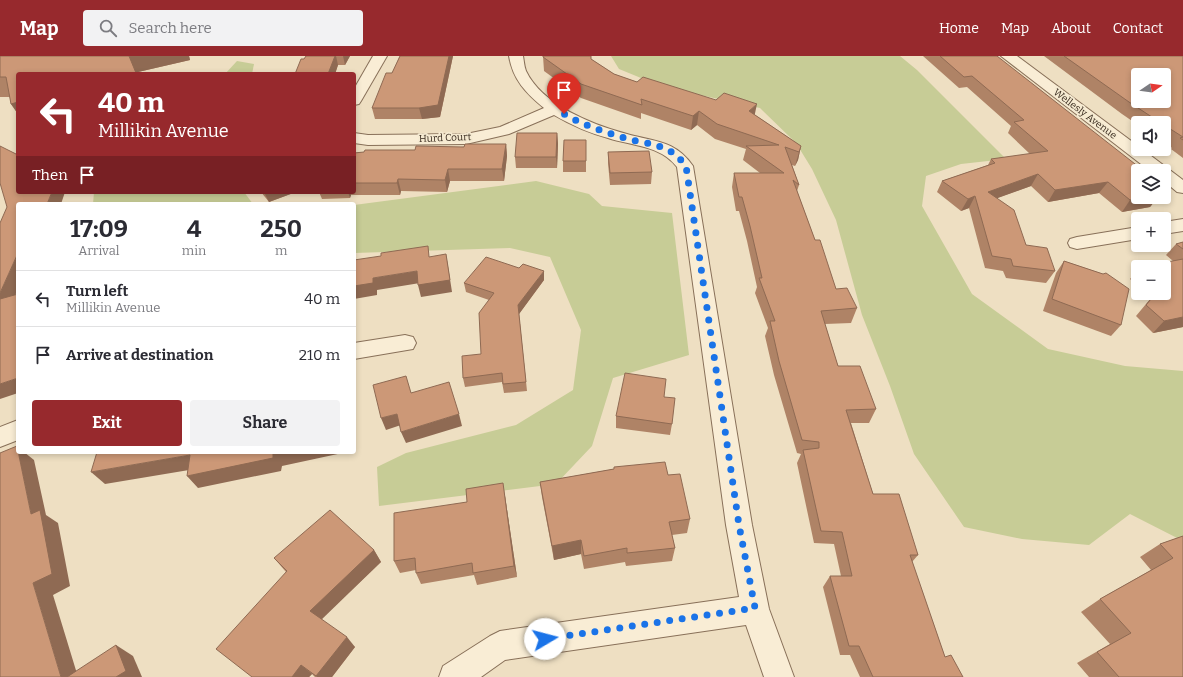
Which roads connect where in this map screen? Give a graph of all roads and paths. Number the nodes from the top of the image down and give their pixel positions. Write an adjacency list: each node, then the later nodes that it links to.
1 (380, 56): 4 (street)
2 (516, 56): 5 (street)
3 (1008, 56): 7 (street, Wellesly Avenue)
4 (356, 98)
5 (555, 109): 6 (street, Hurd Court); 18 (street)
6 (356, 138)
7 (1152, 164)
8 (1171, 179): 9 (street)
9 (1183, 188)
10 (1183, 225): 11 (street)
11 (1171, 227)
12 (1131, 234): 13 (street)
13 (1078, 242)
14 (405, 343): 15 (street)
15 (356, 351)
16 (16, 431): 17 (street)
17 (0, 437)
18 (755, 608): 19 (street); 20 (street)
19 (454, 677)
20 (779, 677)

